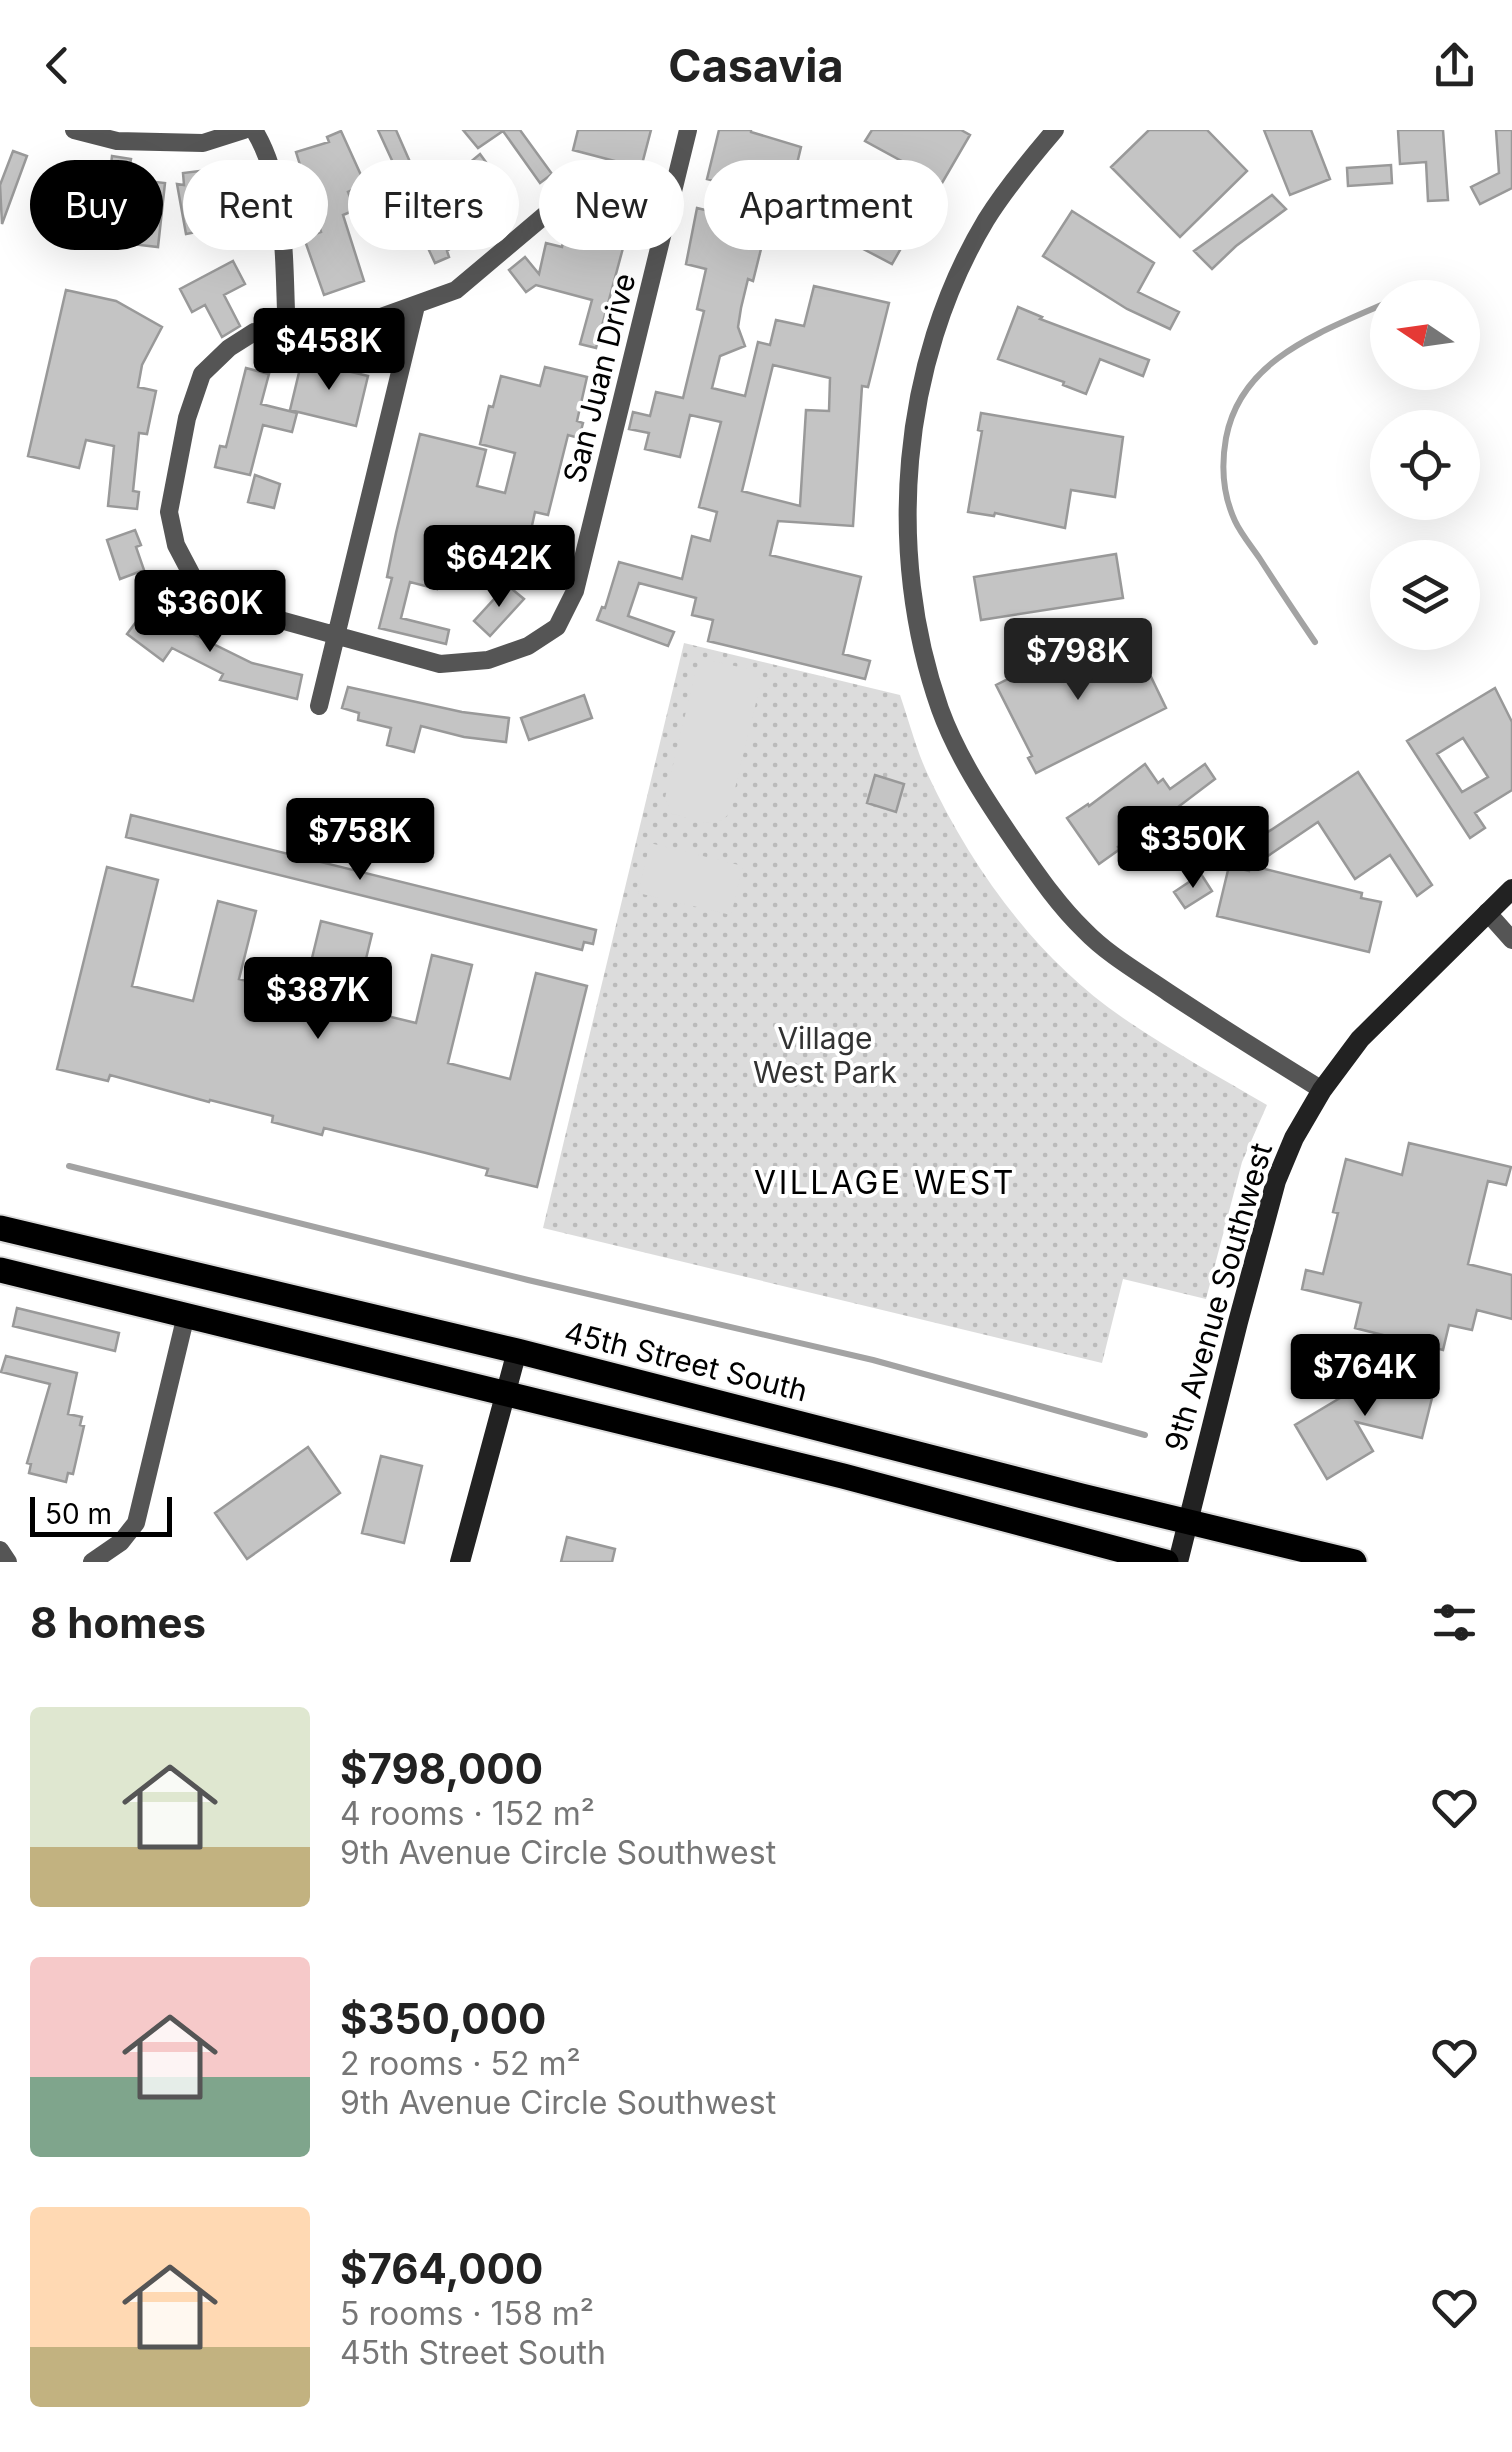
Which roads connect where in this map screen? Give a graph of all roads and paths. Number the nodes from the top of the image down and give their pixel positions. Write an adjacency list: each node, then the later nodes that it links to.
1 (74, 130): 2 (street)
2 (244, 130)
3 (254, 130): 10 (street)
4 (688, 130): 6 (street, San Juan Drive)
5 (1055, 130): 16 (street)
6 (681, 160)
7 (539, 220): 9 (street, San Juan Drive)
8 (659, 250): 11 (street, San Juan Drive)
9 (416, 306): 10 (street, San Juan Drive); 11 (street)
10 (287, 332): 11 (street, San Juan Drive)
11 (336, 636): 12 (street)
12 (319, 706)
13 (1512, 889): 14 (street, 9th Avenue Southwest)
14 (1487, 912): 15 (street); 16 (street, 9th Avenue Southwest)
15 (1512, 940)
16 (1322, 1090): 22 (street, 9th Avenue Southwest)
17 (0, 1228): 20 (main road, 45th Street South)
18 (0, 1270): 19 (main road)
19 (186, 1315): 21 (main road); 25 (street)
20 (517, 1351): 21 (street); 22 (main road, 45th Street South)
21 (505, 1394): 26 (street); 27 (main road)
22 (1188, 1522): 28 (street, 9th Avenue Southwest); 29 (main road, 45th Street South)
23 (0, 1550): 24 (street)
24 (8, 1562)
25 (92, 1562)
26 (460, 1562)
27 (1166, 1562)
28 (1178, 1562)
29 (1354, 1562)

